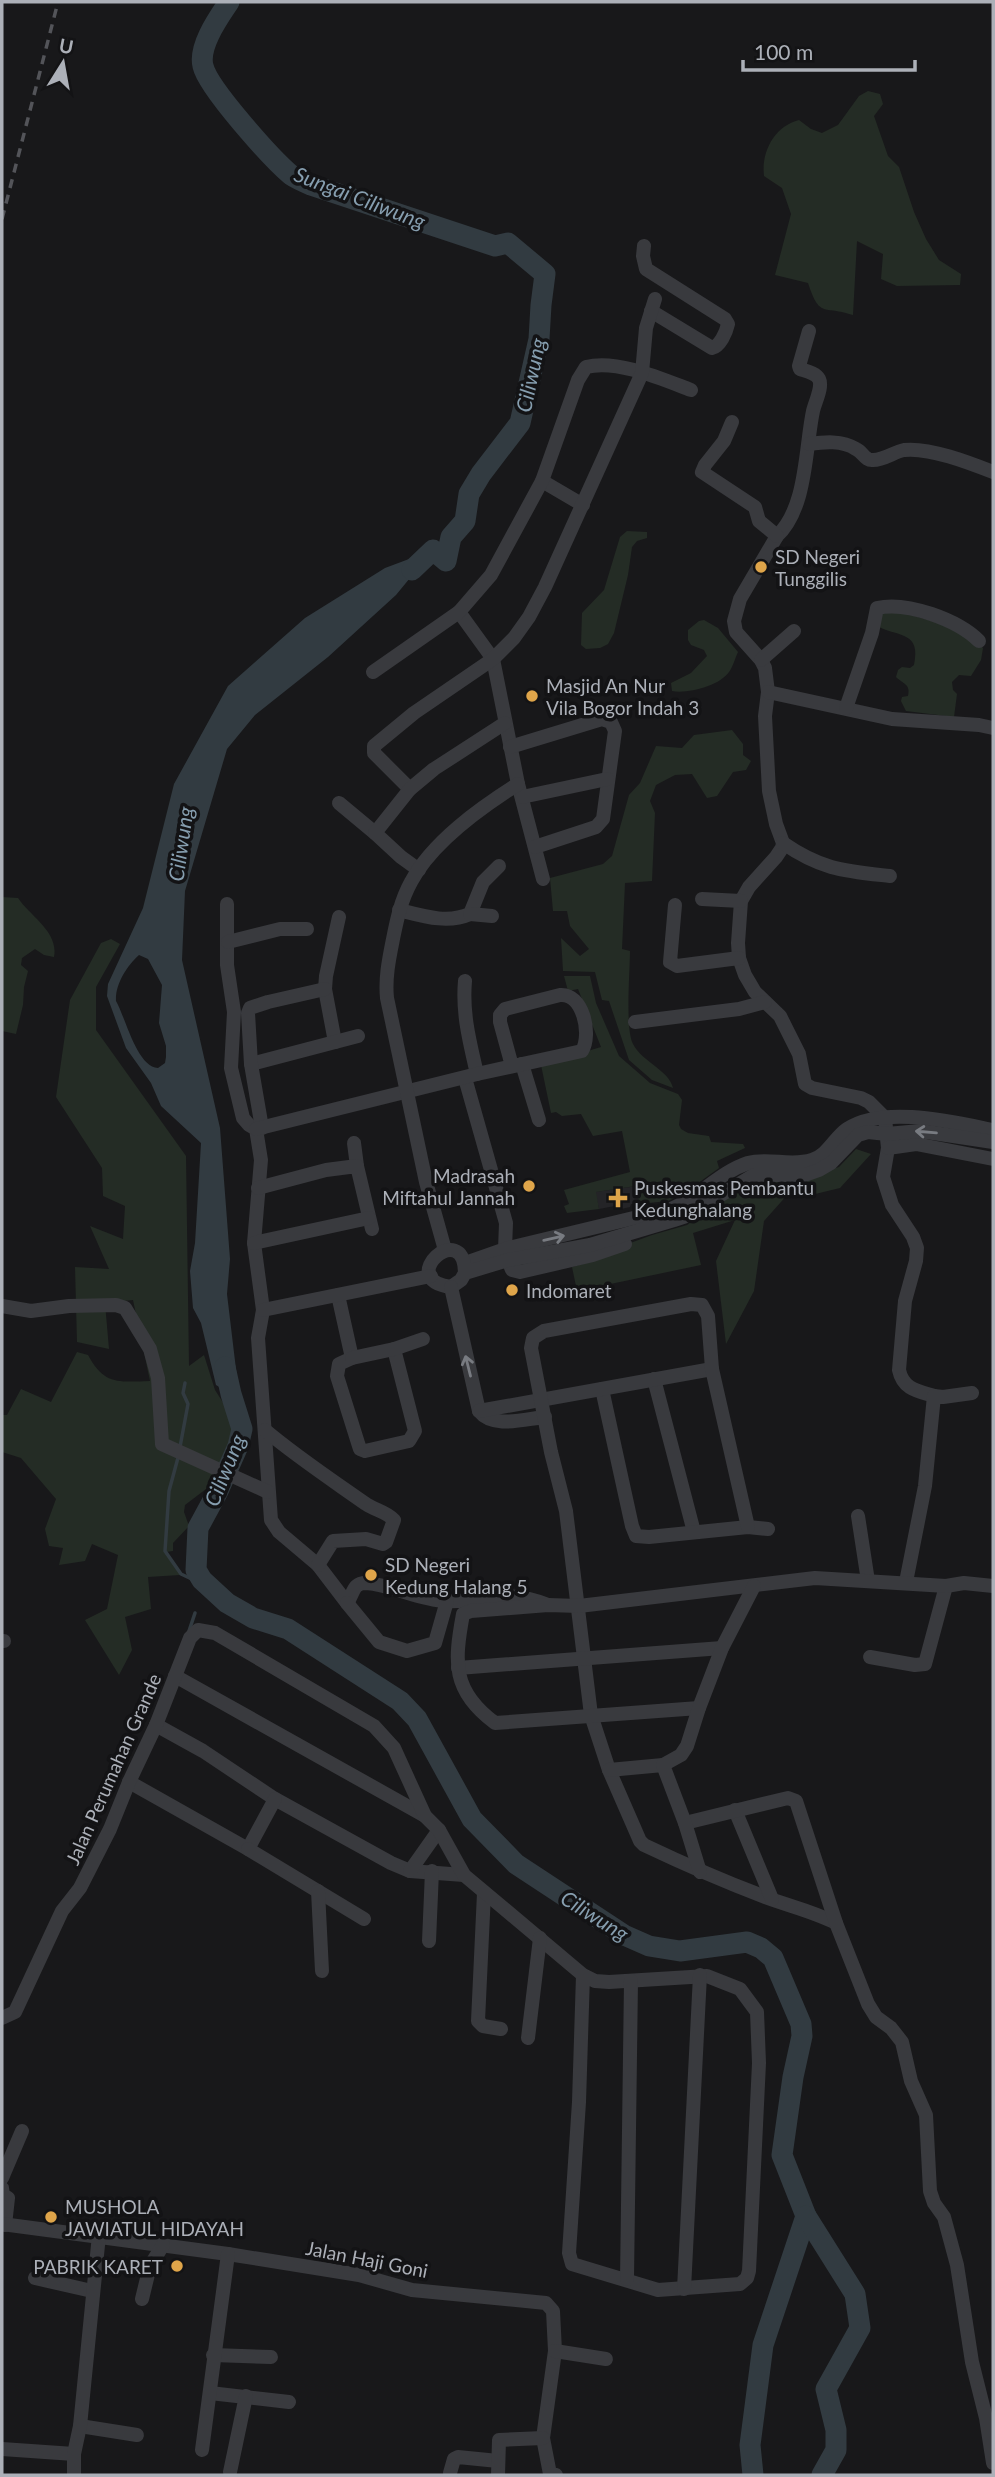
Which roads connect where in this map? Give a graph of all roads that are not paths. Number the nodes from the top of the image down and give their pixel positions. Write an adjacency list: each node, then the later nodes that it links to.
1 (644, 246): 3 (street)
2 (809, 331): 6 (street)
3 (642, 373): 4 (street); 8 (street); 9 (street)
4 (691, 390)
5 (732, 422): 10 (street)
6 (808, 444): 7 (street); 10 (street)
7 (993, 472)
8 (542, 481): 9 (street); 11 (street)
9 (583, 505): 14 (street)
10 (777, 536): 15 (street)
11 (459, 612): 14 (street); 16 (street)
12 (794, 631): 15 (street)
13 (979, 641): 18 (street)
14 (493, 659): 19 (street); 23 (street)
15 (761, 660): 17 (street)
16 (373, 673)
17 (768, 692): 18 (street); 27 (street)
18 (846, 708): 20 (street)
19 (505, 723): 21 (street); 23 (street)
20 (993, 728)
21 (510, 747): 22 (street); 24 (street)
22 (607, 779): 24 (street); 28 (street)
23 (410, 789): 26 (street)
24 (520, 791): 28 (street); 30 (street)
25 (340, 803): 26 (street)
26 (375, 833): 30 (street)
27 (783, 843): 31 (street); 34 (street)
28 (535, 846): 32 (street)
29 (499, 866): 38 (street)
30 (419, 870): 37 (street)
31 (890, 876)
32 (543, 879)
33 (702, 899): 34 (street)
34 (741, 901): 43 (street)
35 (227, 904): 42 (street)
36 (675, 905): 43 (street)
37 (399, 910): 38 (street); 53 (street)
38 (470, 914): 39 (street)
39 (492, 916)
40 (339, 917): 45 (street)
41 (307, 929): 42 (street)
42 (228, 942): 56 (street)
43 (739, 958): 46 (street)
44 (465, 981): 52 (street)
45 (325, 989): 49 (street); 50 (street)
46 (765, 1002): 47 (street); 54 (street)
47 (635, 1022)
48 (358, 1036): 49 (street)
49 (335, 1042): 50 (street)
50 (251, 1064): 56 (street)
51 (517, 1065): 51 (street); 52 (street); 55 (street)
52 (471, 1076): 53 (street); 67 (street)
53 (408, 1092): 56 (street); 66 (street)
54 (886, 1118): 57 (street); 58 (street); 61 (street)
55 (539, 1120)
56 (259, 1129): 64 (street)
57 (993, 1130)
58 (888, 1141): 59 (street, one-way to 58); 61 (street); 62 (street); 81 (street)
59 (993, 1142)
60 (354, 1143): 63 (street)
61 (837, 1149): 67 (street, one-way to 61); 67 (street)
62 (993, 1159)
63 (357, 1166): 64 (street); 65 (street)
64 (258, 1188): 65 (street)
65 (254, 1243): 73 (street)
66 (445, 1250): 68 (street); 69 (street)
67 (506, 1255): 68 (street)
68 (465, 1268): 70 (street)
69 (431, 1276): 70 (street); 71 (street)
70 (451, 1287): 83 (street, one-way to 70)
71 (338, 1294): 73 (street); 76 (street)
72 (2, 1306): 86 (street)
73 (263, 1310): 85 (street)
74 (423, 1339): 75 (street)
75 (394, 1349): 76 (street); 76 (street)
76 (352, 1358)
77 (712, 1368): 78 (street); 82 (street); 88 (street)
78 (654, 1379): 79 (street); 90 (street)
79 (602, 1389): 82 (street); 90 (street)
80 (972, 1393): 81 (street)
81 (934, 1396): 93 (street)
82 (542, 1400): 83 (street); 84 (street)
83 (479, 1411): 84 (street)
84 (545, 1417): 100 (street)
85 (265, 1430): 86 (street); 91 (street)
86 (268, 1492): 91 (street)
87 (858, 1516): 92 (street)
88 (748, 1527): 89 (street); 90 (street)
89 (768, 1529)
90 (694, 1532)
91 (318, 1565): 98 (street)
92 (868, 1581): 93 (street); 94 (street)
93 (906, 1582): 95 (street)
94 (754, 1586): 100 (street); 101 (street)
95 (946, 1586): 96 (street); 102 (street)
96 (993, 1586)
97 (447, 1601): 98 (street); 98 (street); 99 (street)
98 (347, 1603)
99 (548, 1605): 100 (street); 104 (street)
100 (579, 1606): 103 (street)
101 (722, 1648): 103 (street); 106 (street)
102 (870, 1657)
103 (585, 1659): 104 (street); 107 (street)
104 (458, 1668): 107 (street)
105 (175, 1676): 108 (street, Jalan Perumahan Grande); 114 (street); 114 (street, Jalan Perumahan Grande)
106 (699, 1707): 107 (street); 109 (street)
107 (591, 1715): 110 (street)
108 (156, 1725): 111 (street, Jalan Perumahan Grande); 112 (street)
109 (663, 1765): 110 (street); 115 (street)
110 (609, 1770): 120 (street)
111 (129, 1782): 117 (street); 133 (street, Jalan Perumahan Grande)
112 (275, 1799): 117 (street); 118 (street)
113 (735, 1811): 115 (street); 124 (street); 126 (street)
114 (425, 1816): 116 (street)
115 (685, 1823): 120 (street)
116 (439, 1830): 118 (street); 121 (street)
117 (248, 1849): 122 (street)
118 (410, 1871): 119 (street)
119 (432, 1871): 121 (street); 128 (street)
120 (700, 1872): 124 (street)
121 (464, 1875): 123 (street)
122 (318, 1891): 125 (street); 129 (street)
123 (484, 1893): 127 (street); 134 (street)
124 (772, 1899): 126 (street)
125 (364, 1919)
126 (836, 1923): 161 (street)
127 (540, 1938): 130 (street); 135 (street)
128 (429, 1941)
129 (322, 1971)
130 (583, 1975): 132 (street); 144 (street)
131 (700, 1975): 132 (street); 145 (street); 145 (street)
132 (631, 1981): 144 (street)
133 (2, 2018)
134 (501, 2029)
135 (528, 2038)
136 (22, 2131): 137 (street)
137 (2, 2178)
138 (2, 2188): 139 (street)
139 (4, 2224): 140 (street, Jalan Haji Goni)
140 (99, 2235): 141 (street, Jalan Haji Goni); 146 (street)
141 (163, 2245): 142 (street, Jalan Haji Goni); 147 (street)
142 (229, 2254): 148 (street, Jalan Haji Goni); 149 (street)
143 (35, 2278): 146 (street)
144 (627, 2279): 145 (street)
145 (684, 2289)
146 (92, 2291): 155 (street)
147 (142, 2299)
148 (555, 2351): 151 (street); 157 (street, Jalan Haji Goni)
149 (213, 2355): 150 (street); 152 (street)
150 (271, 2357)
151 (606, 2359)
152 (210, 2393): 153 (street); 159 (street)
153 (246, 2396): 154 (street); 163 (street)
154 (289, 2402)
155 (80, 2426): 156 (street); 160 (street)
156 (137, 2435)
157 (543, 2438): 162 (street); 166 (street, Jalan Haji Goni)
158 (2, 2449): 160 (street)
159 (202, 2450)
160 (74, 2454): 165 (street)
161 (993, 2463)
162 (498, 2468): 164 (street)
163 (230, 2472)
164 (450, 2473)
165 (74, 2475)
166 (556, 2475)

